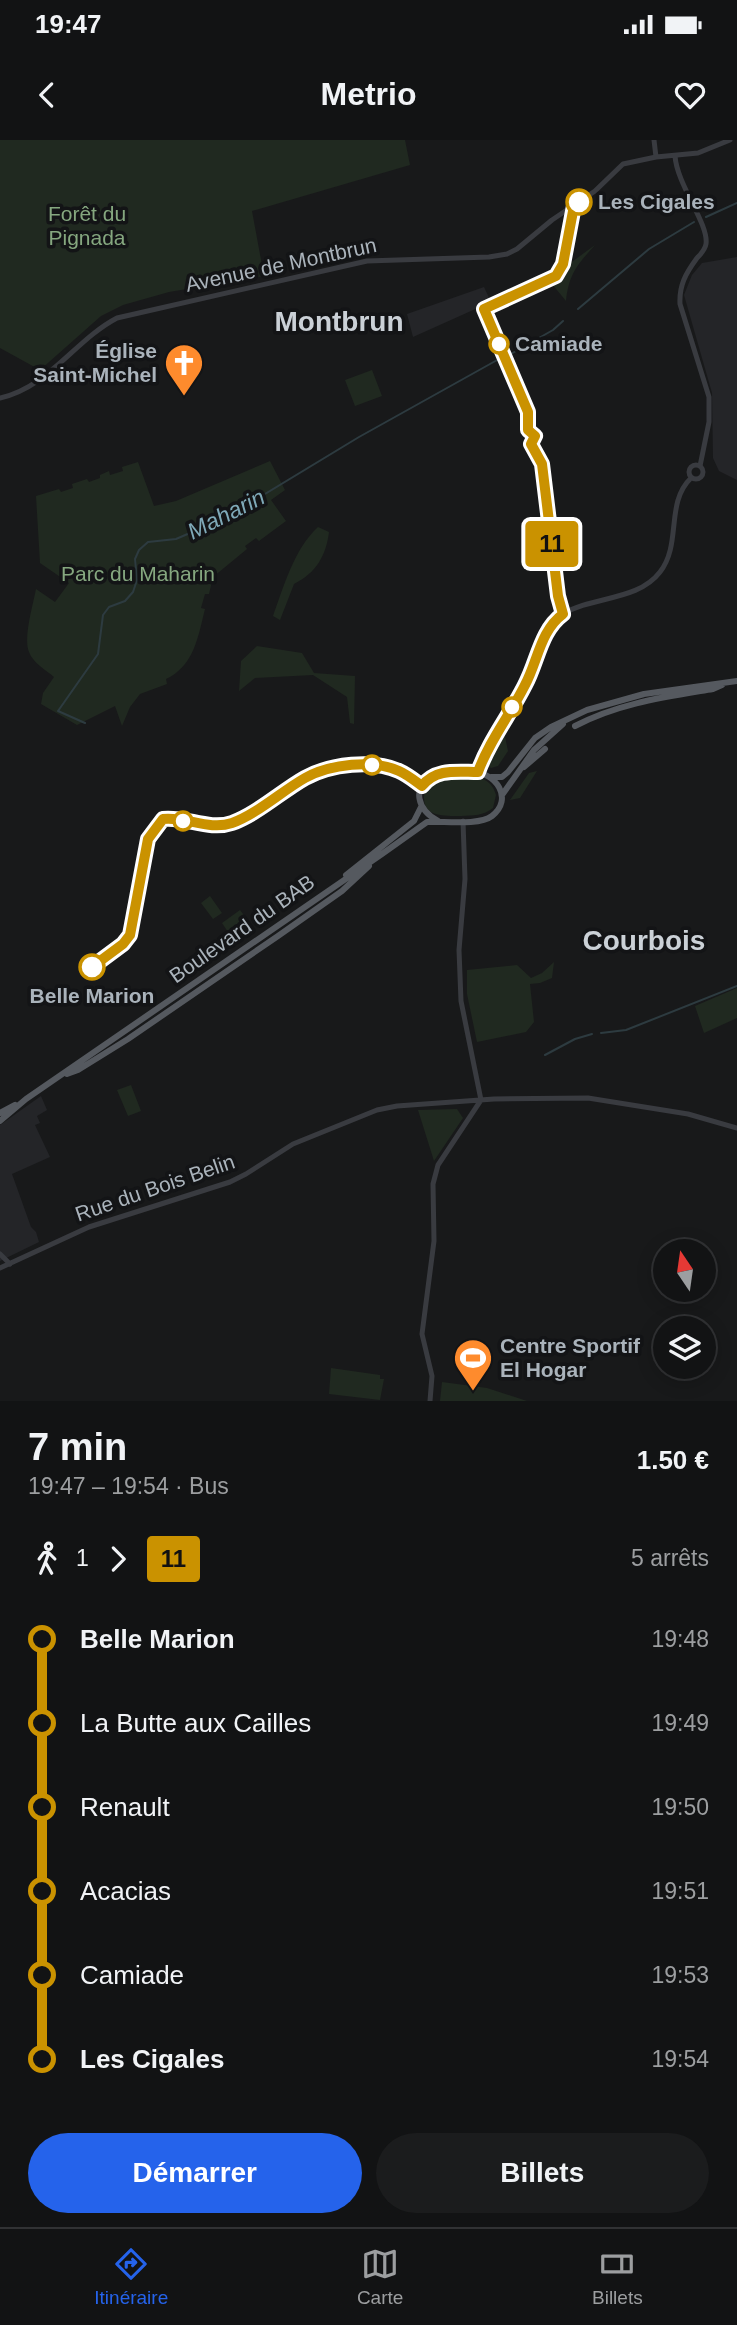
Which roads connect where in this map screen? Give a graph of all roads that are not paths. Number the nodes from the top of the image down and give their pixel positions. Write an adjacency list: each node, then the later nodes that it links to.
1 (654, 140): 3 (street)
2 (730, 140): 4 (street, Avenue de Montbrun)
3 (656, 156): 4 (street, Avenue de Montbrun); 5 (street, Avenue de Montbrun)
4 (675, 156): 6 (street)
5 (0, 398)
6 (700, 466): 7 (street); 7 (street)
7 (691, 478): 13 (street)
8 (737, 681): 9 (main road)
9 (726, 682): 10 (main road); 11 (main road)
10 (570, 719): 14 (main road); 15 (main road)
11 (575, 726)
12 (545, 749): 14 (main road)
13 (478, 772): 15 (main road); 17 (main road)
14 (514, 775): 16 (main road)
15 (491, 777): 16 (main road)
16 (501, 796): 19 (main road)
17 (421, 807): 18 (main road); 21 (main road, Boulevard du BAB)
18 (438, 821): 19 (main road); 20 (main road, Boulevard du BAB)
19 (463, 821): 24 (street)
20 (382, 854): 21 (main road, Boulevard du BAB); 22 (main road)
21 (339, 882): 22 (main road, Boulevard du BAB)
22 (56, 1079): 23 (main road, Boulevard du BAB)
23 (26, 1099): 26 (main road, Boulevard du BAB); 28 (main road, Boulevard du BAB)
24 (481, 1100): 25 (street, Rue du Bois Belin); 27 (street); 29 (street, Rue du Bois Belin)
25 (461, 1101): 27 (street); 31 (street, Rue du Bois Belin)
26 (0, 1113)
27 (468, 1118): 33 (street)
28 (0, 1121)
29 (737, 1128)
30 (0, 1254): 31 (street)
31 (10, 1264): 32 (street, Rue du Bois Belin)
32 (0, 1268)
33 (430, 1401)

